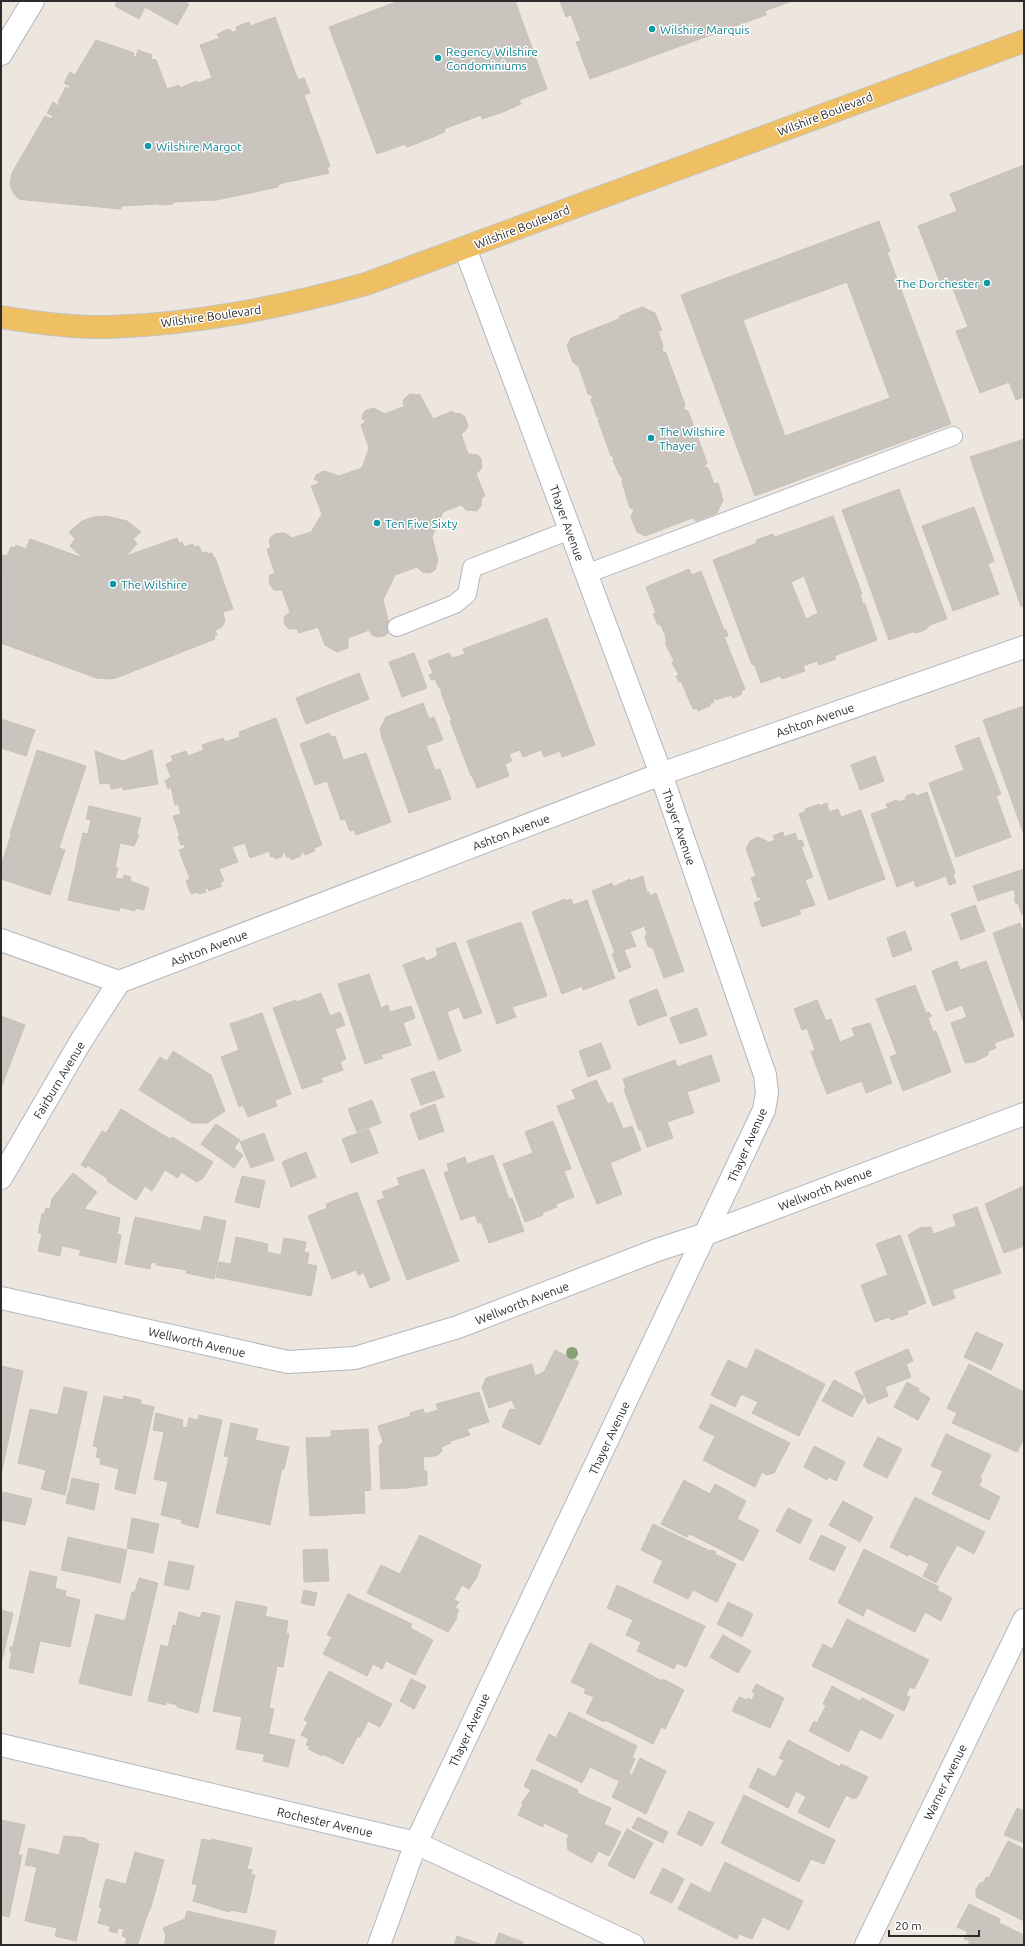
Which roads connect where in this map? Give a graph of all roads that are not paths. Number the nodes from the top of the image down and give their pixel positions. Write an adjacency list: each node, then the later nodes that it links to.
1 (33, 1): 3 (street)
2 (1024, 41): 4 (main road, Wilshire Boulevard)
3 (1, 54)
4 (465, 248): 5 (main road, Wilshire Boulevard); 7 (street, Thayer Avenue)
5 (1, 317)
6 (953, 436): 8 (lane)
7 (570, 530): 8 (street, Thayer Avenue); 9 (lane)
8 (586, 574): 11 (street, Thayer Avenue)
9 (397, 627)
10 (1024, 647): 11 (street, Ashton Avenue)
11 (661, 774): 13 (street, Ashton Avenue); 16 (street, Thayer Avenue)
12 (1, 940): 13 (street)
13 (119, 982): 15 (street, Fairburn Avenue)
14 (1024, 1114): 16 (street, Wellworth Avenue)
15 (1, 1178)
16 (706, 1234): 17 (street, Wellworth Avenue); 20 (street, Thayer Avenue)
17 (1, 1298)
18 (1024, 1620): 23 (street, Warner Avenue)
19 (1, 1745): 20 (street, Rochester Avenue)
20 (416, 1843): 21 (street, Thayer Avenue); 22 (street, Rochester Avenue)
21 (379, 1945)
22 (633, 1945)
23 (866, 1945)

